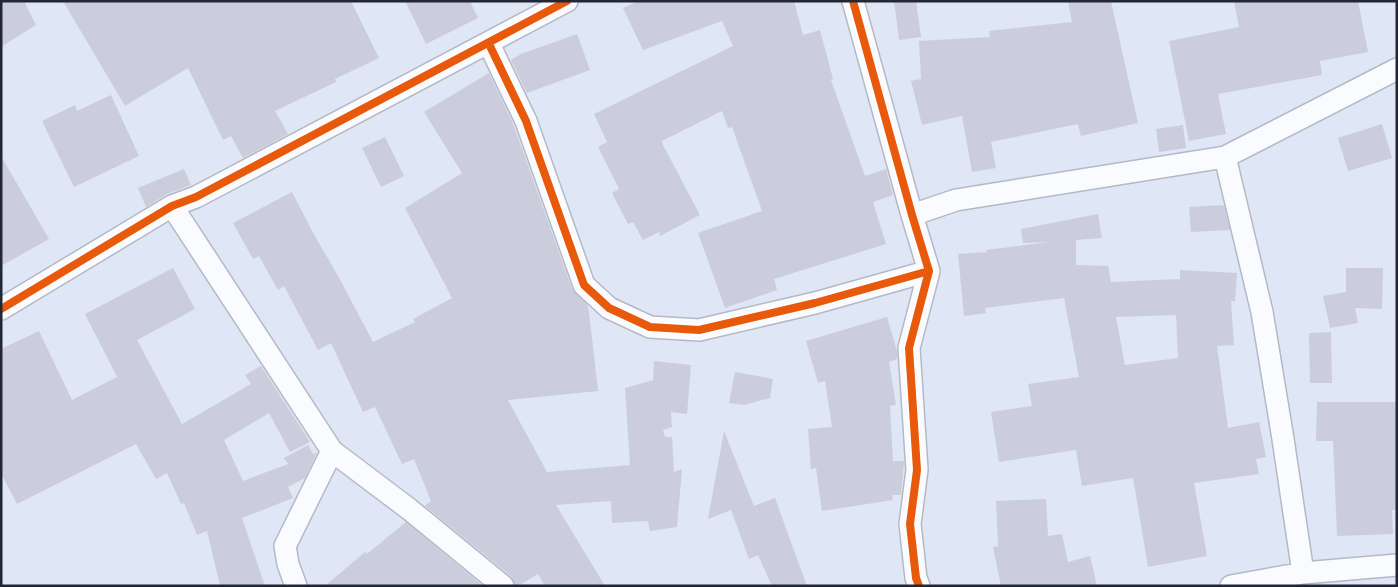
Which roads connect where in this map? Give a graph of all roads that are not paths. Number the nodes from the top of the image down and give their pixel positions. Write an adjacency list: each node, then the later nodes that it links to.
1 (567, 1): 3 (street)
2 (854, 1): 7 (street)
3 (489, 44): 6 (street); 8 (street)
4 (1397, 69): 5 (street)
5 (1225, 157): 7 (street); 12 (street)
6 (172, 206): 9 (street); 10 (street)
7 (912, 215): 8 (street)
8 (929, 271): 15 (street)
9 (1, 309)
10 (332, 451): 13 (street); 14 (street)
11 (1397, 565): 12 (street)
12 (1303, 573): 16 (street)
13 (296, 586)
14 (504, 586)
15 (919, 586)
16 (1232, 586)

